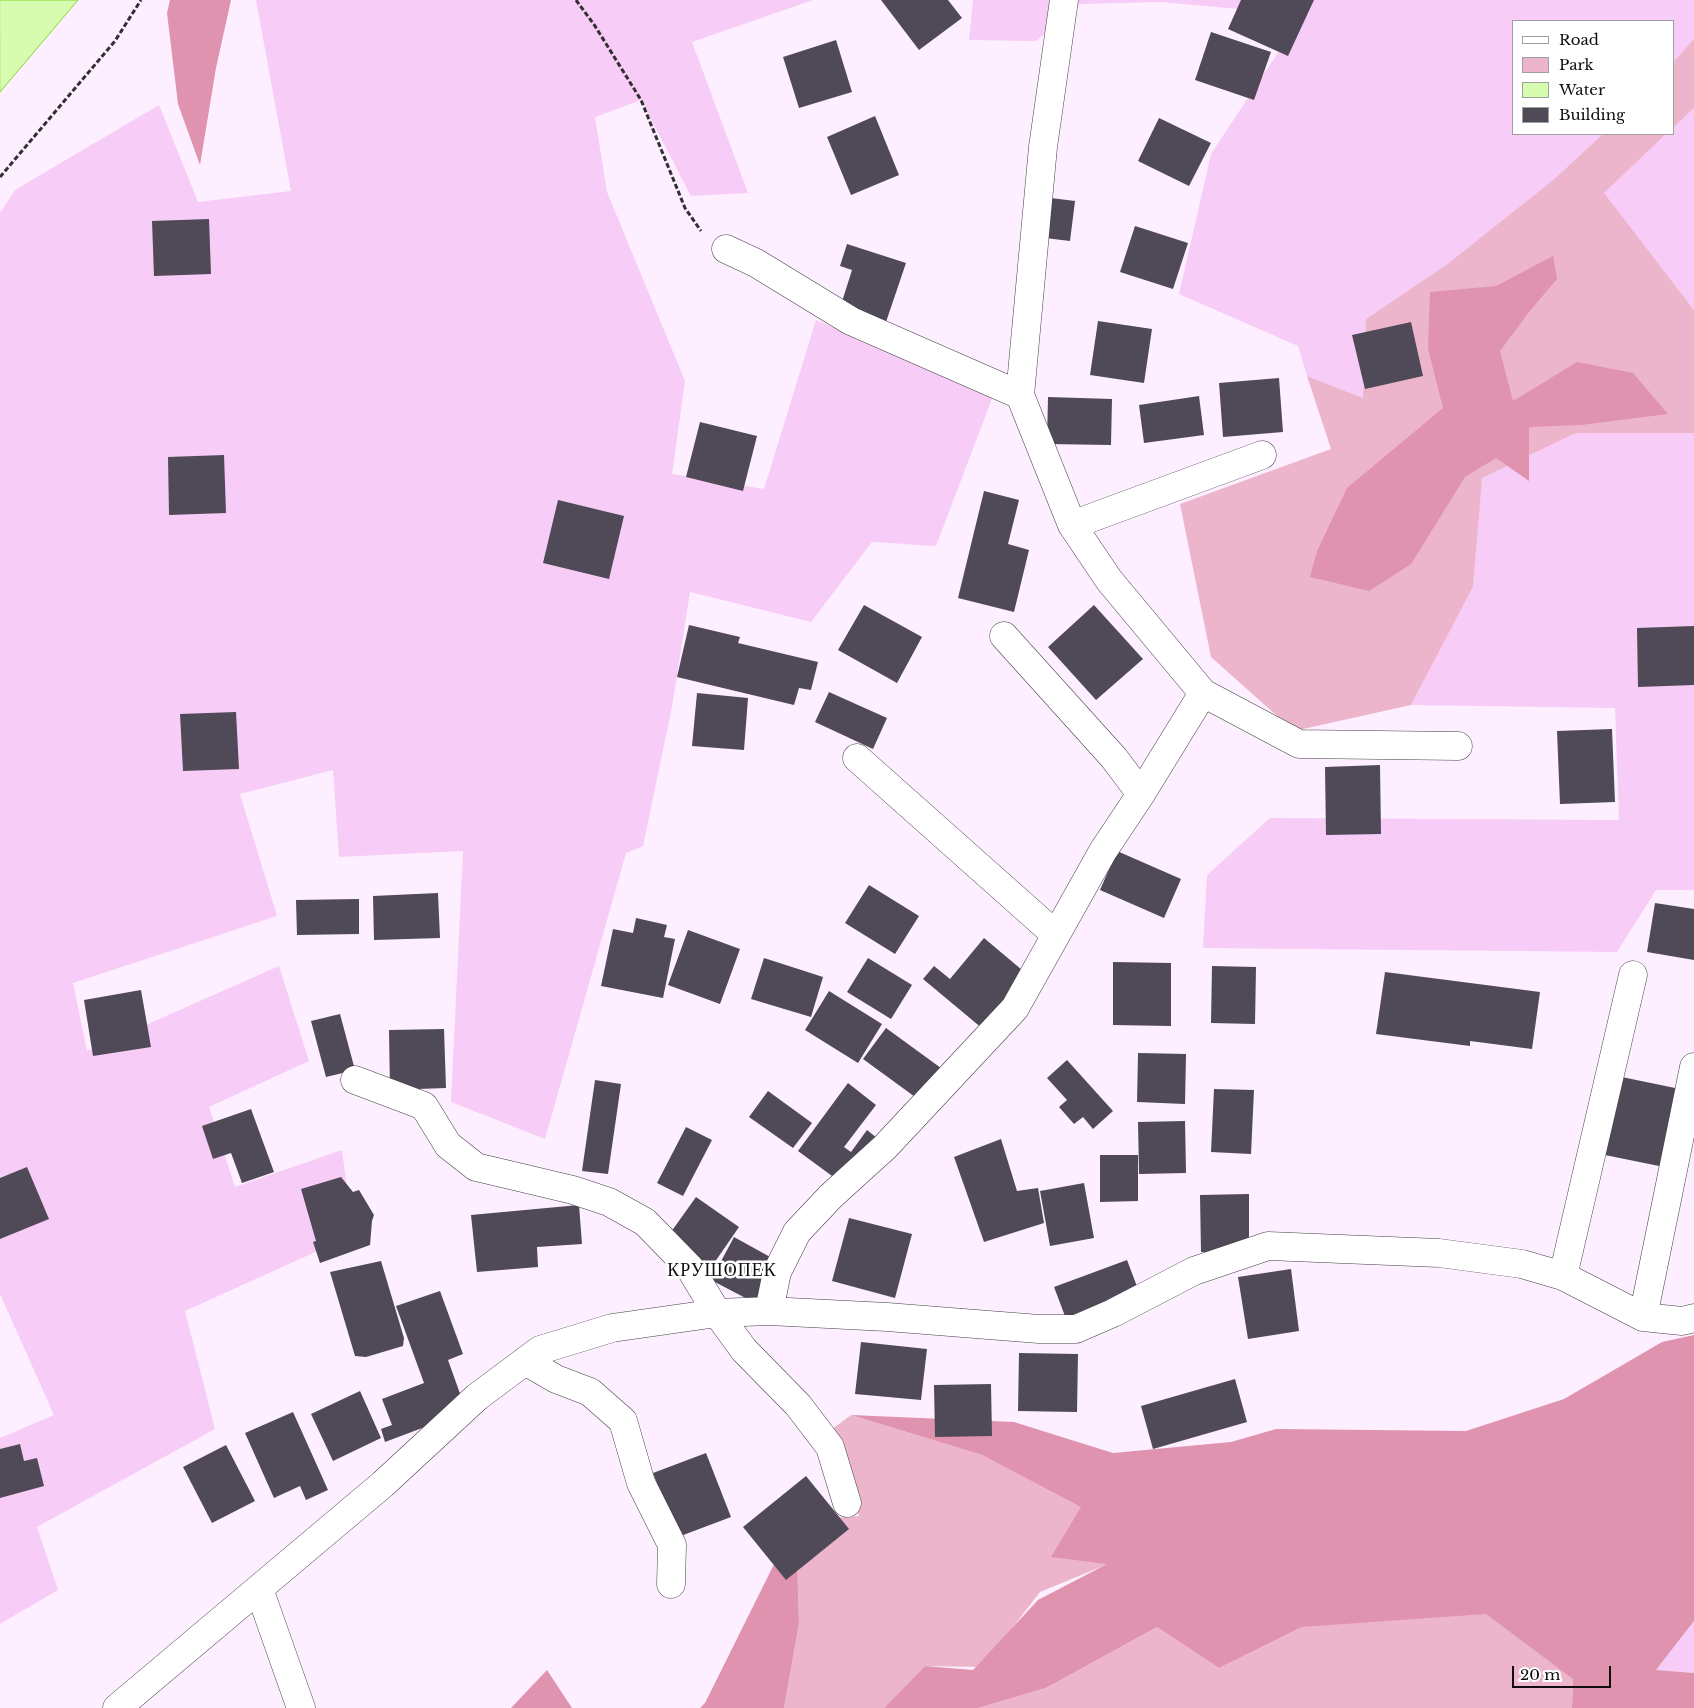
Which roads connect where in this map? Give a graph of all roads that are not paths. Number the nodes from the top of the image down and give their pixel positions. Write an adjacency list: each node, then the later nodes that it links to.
1 (1064, 0): 3 (street)
2 (726, 249): 3 (street)
3 (1020, 395): 5 (street)
4 (1262, 455): 5 (street)
5 (1072, 525): 7 (street)
6 (1004, 636): 10 (street)
7 (1203, 693): 8 (street); 10 (street)
8 (1458, 746)
9 (857, 758): 11 (street)
10 (1141, 794): 11 (street)
11 (1056, 935): 16 (street)
12 (1633, 975): 15 (street)
13 (1694, 1067): 18 (street)
14 (354, 1080): 17 (street)
15 (1563, 1276): 16 (street); 18 (street)
16 (769, 1311): 17 (street)
17 (717, 1314): 20 (street); 21 (street)
18 (1642, 1317): 19 (street)
19 (1694, 1318)
20 (525, 1362): 22 (street); 23 (street)
21 (846, 1503)
22 (671, 1584)
23 (259, 1589): 24 (street); 25 (street)
24 (117, 1708)
25 (301, 1708)

